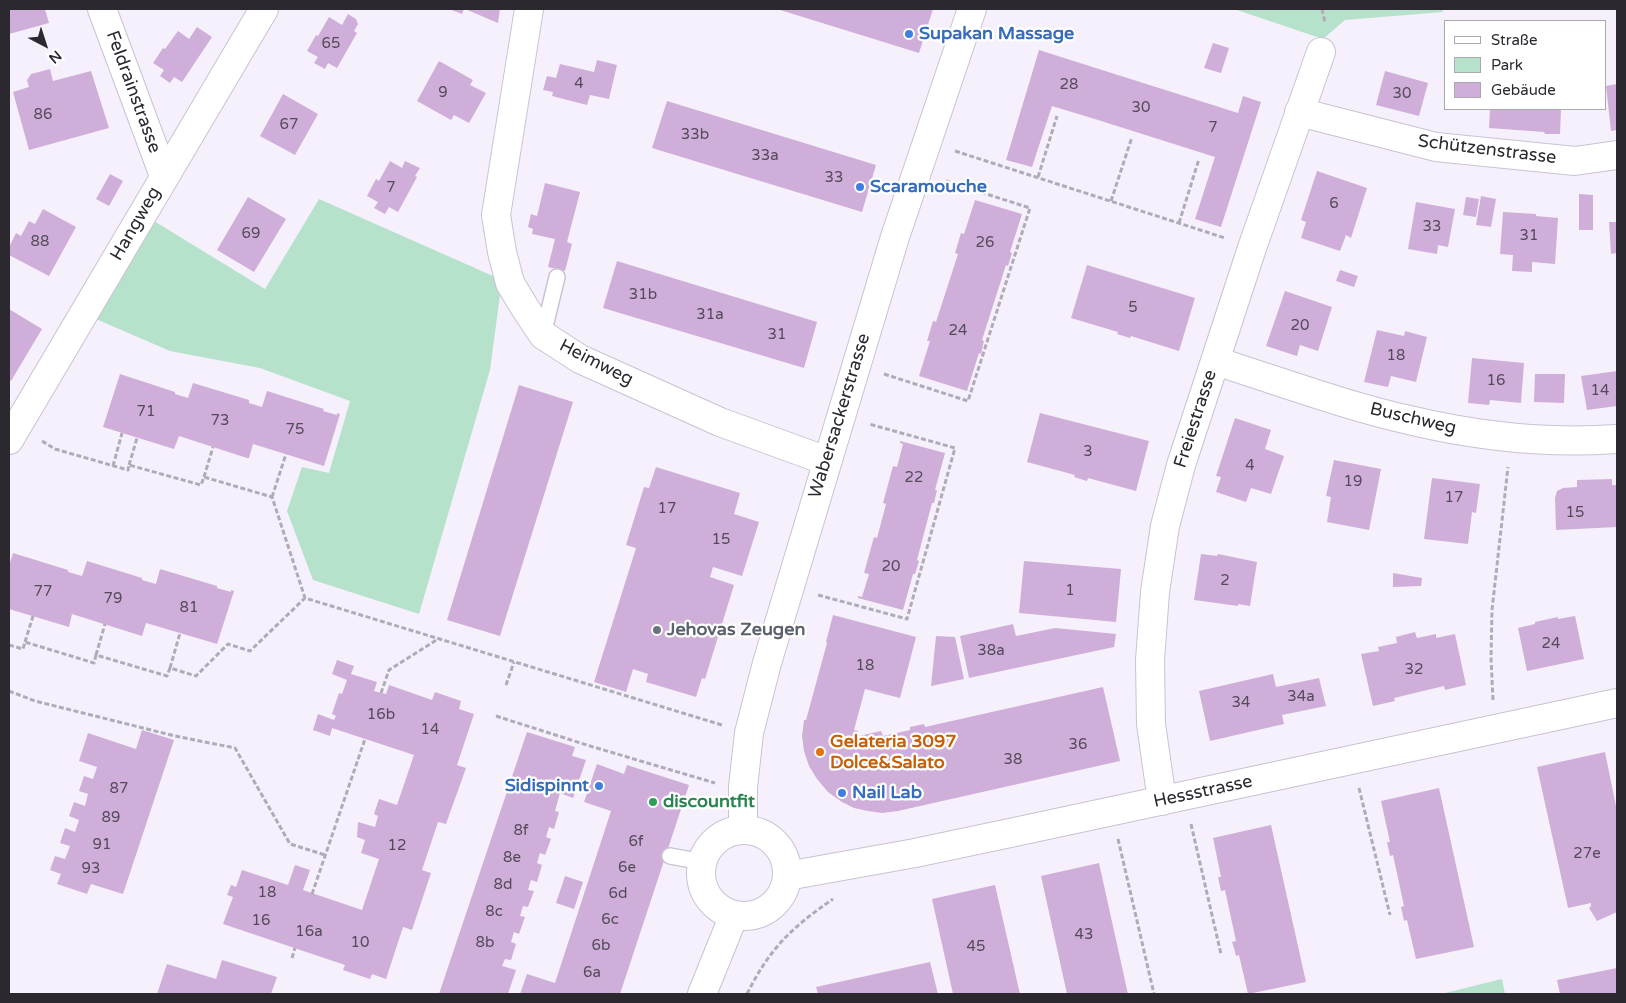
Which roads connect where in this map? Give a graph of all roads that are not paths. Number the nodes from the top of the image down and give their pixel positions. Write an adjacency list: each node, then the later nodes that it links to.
1 (102, 9): 8 (street, Feldrainstrasse)
2 (264, 9): 8 (street, Hangweg)
3 (529, 9): 10 (street, Heimweg)
4 (972, 9): 14 (street, Wabersackerstrasse)
5 (1321, 52): 6 (street, Freiestrasse)
6 (1299, 112): 7 (street, Schützenstrasse); 11 (street, Freiestrasse)
7 (1617, 155)
8 (164, 176): 13 (street, Hangweg)
9 (557, 277): 10 (lane)
10 (543, 334): 14 (street, Heimweg)
11 (1215, 361): 12 (street, Buschweg); 16 (street, Freiestrasse)
12 (1617, 439)
13 (9, 440)
14 (827, 461): 17 (street, Wabersackerstrasse)
15 (1617, 704): 16 (street, Hessstrasse)
16 (1173, 798): 20 (street, Hessstrasse)
17 (743, 830): 19 (street); 20 (street)
18 (670, 856): 19 (lane)
19 (703, 862): 21 (street)
20 (787, 876): 21 (street)
21 (734, 915): 22 (street)
22 (702, 994)

